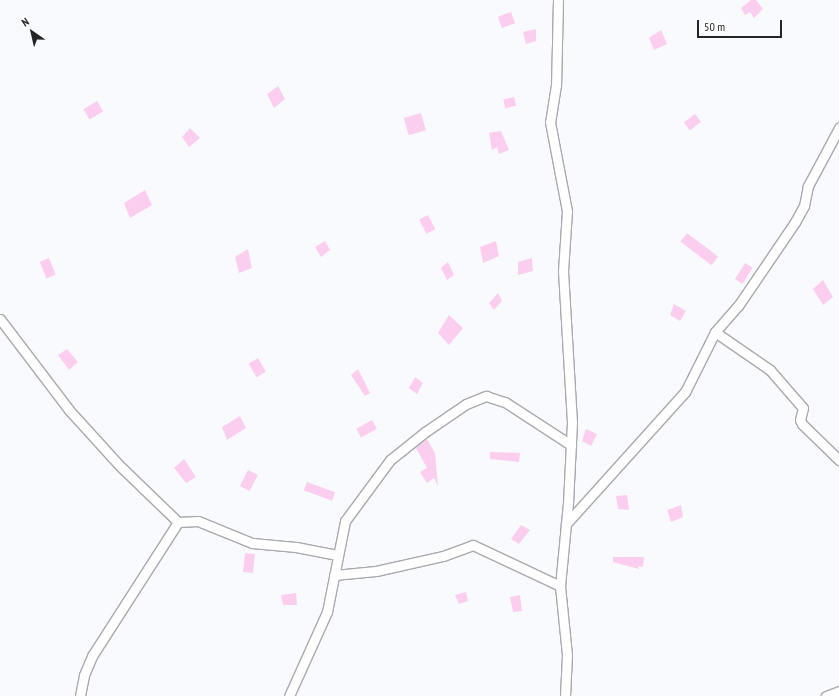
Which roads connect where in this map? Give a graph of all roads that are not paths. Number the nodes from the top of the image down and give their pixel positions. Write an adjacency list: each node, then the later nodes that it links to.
1 (558, 0): 5 (street)
2 (839, 128): 4 (street)
3 (0, 319): 7 (street)
4 (715, 332): 6 (street); 8 (street)
5 (571, 445): 8 (street); 9 (street)
6 (839, 460)
7 (178, 522): 9 (street); 13 (street)
8 (566, 524): 11 (street)
9 (337, 554): 10 (street)
10 (334, 575): 11 (street); 14 (street)
11 (560, 586): 15 (street)
12 (839, 691): 16 (street)
13 (80, 696)
14 (289, 696)
15 (565, 696)
16 (826, 696)

